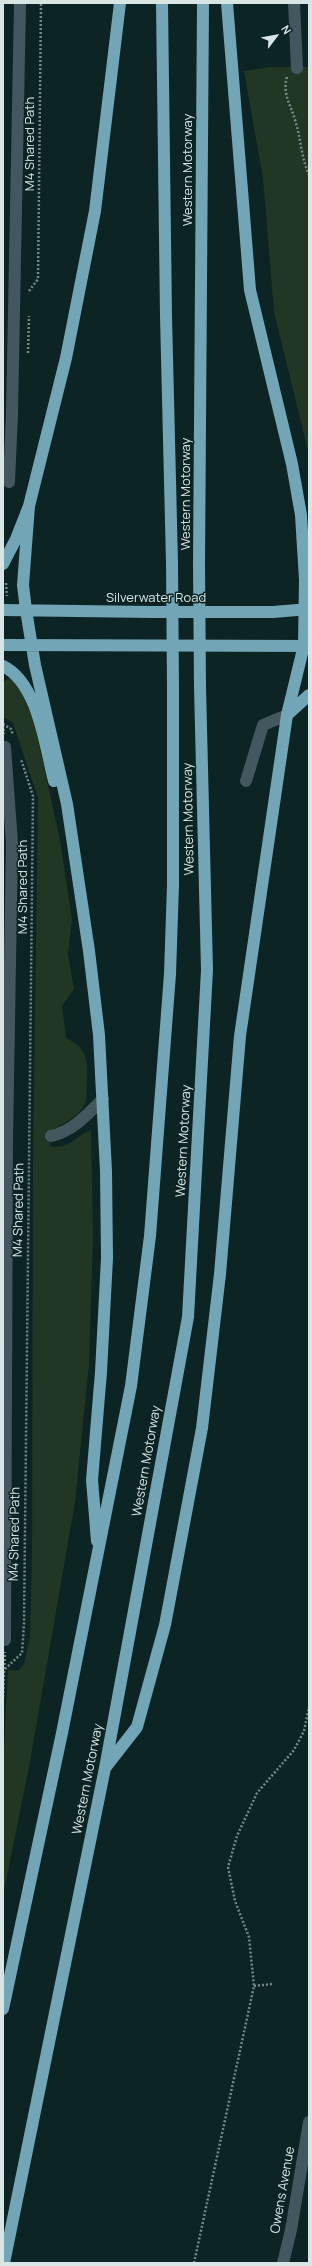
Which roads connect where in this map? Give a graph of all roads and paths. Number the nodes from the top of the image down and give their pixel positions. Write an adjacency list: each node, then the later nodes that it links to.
1 (20, 3): 11 (street)
2 (41, 3): 10 (path, M4 Shared Path)
3 (120, 3): 12 (highway)
4 (162, 3): 37 (highway, Western Motorway, bridge)
5 (203, 3): 41 (highway, Western Motorway, bridge)
6 (227, 3): 13 (highway)
7 (294, 3): 8 (street)
8 (297, 68): 9 (path)
9 (309, 175)
10 (34, 284)
11 (8, 482)
12 (29, 506): 15 (highway); 19 (highway)
13 (301, 515): 14 (highway); 17 (highway)
14 (309, 527)
15 (3, 564)
16 (6, 583): 18 (path)
17 (306, 609): 19 (highway, Silverwater Road); 22 (highway)
18 (5, 610): 19 (highway, Silverwater Road)
19 (26, 610): 20 (highway)
20 (31, 644): 21 (highway); 22 (highway); 32 (highway)
21 (3, 645)
22 (306, 646): 25 (highway)
23 (3, 666): 32 (highway)
24 (309, 695): 25 (highway)
25 (288, 715): 30 (street); 41 (highway)
26 (3, 724): 27 (path)
27 (13, 736)
28 (5, 747): 31 (street)
29 (18, 751): 39 (path, M4 Shared Path)
30 (246, 781)
31 (7, 843): 35 (street)
32 (89, 951): 33 (highway)
33 (103, 1099): 34 (street); 37 (highway)
34 (51, 1136)
35 (5, 1142): 36 (street)
36 (4, 1390): 38 (street)
37 (98, 1556): 44 (highway, Western Motorway)
38 (4, 1640)
39 (3, 1697)
40 (309, 1707): 43 (path)
41 (105, 1768): 47 (highway, Western Motorway)
42 (272, 1984): 43 (path)
43 (254, 1986): 48 (path)
44 (3, 2009)
45 (309, 2122): 46 (street, Owens Avenue)
46 (307, 2147): 49 (street, Owens Avenue)
47 (4, 2263)
48 (194, 2263)
49 (283, 2263)

